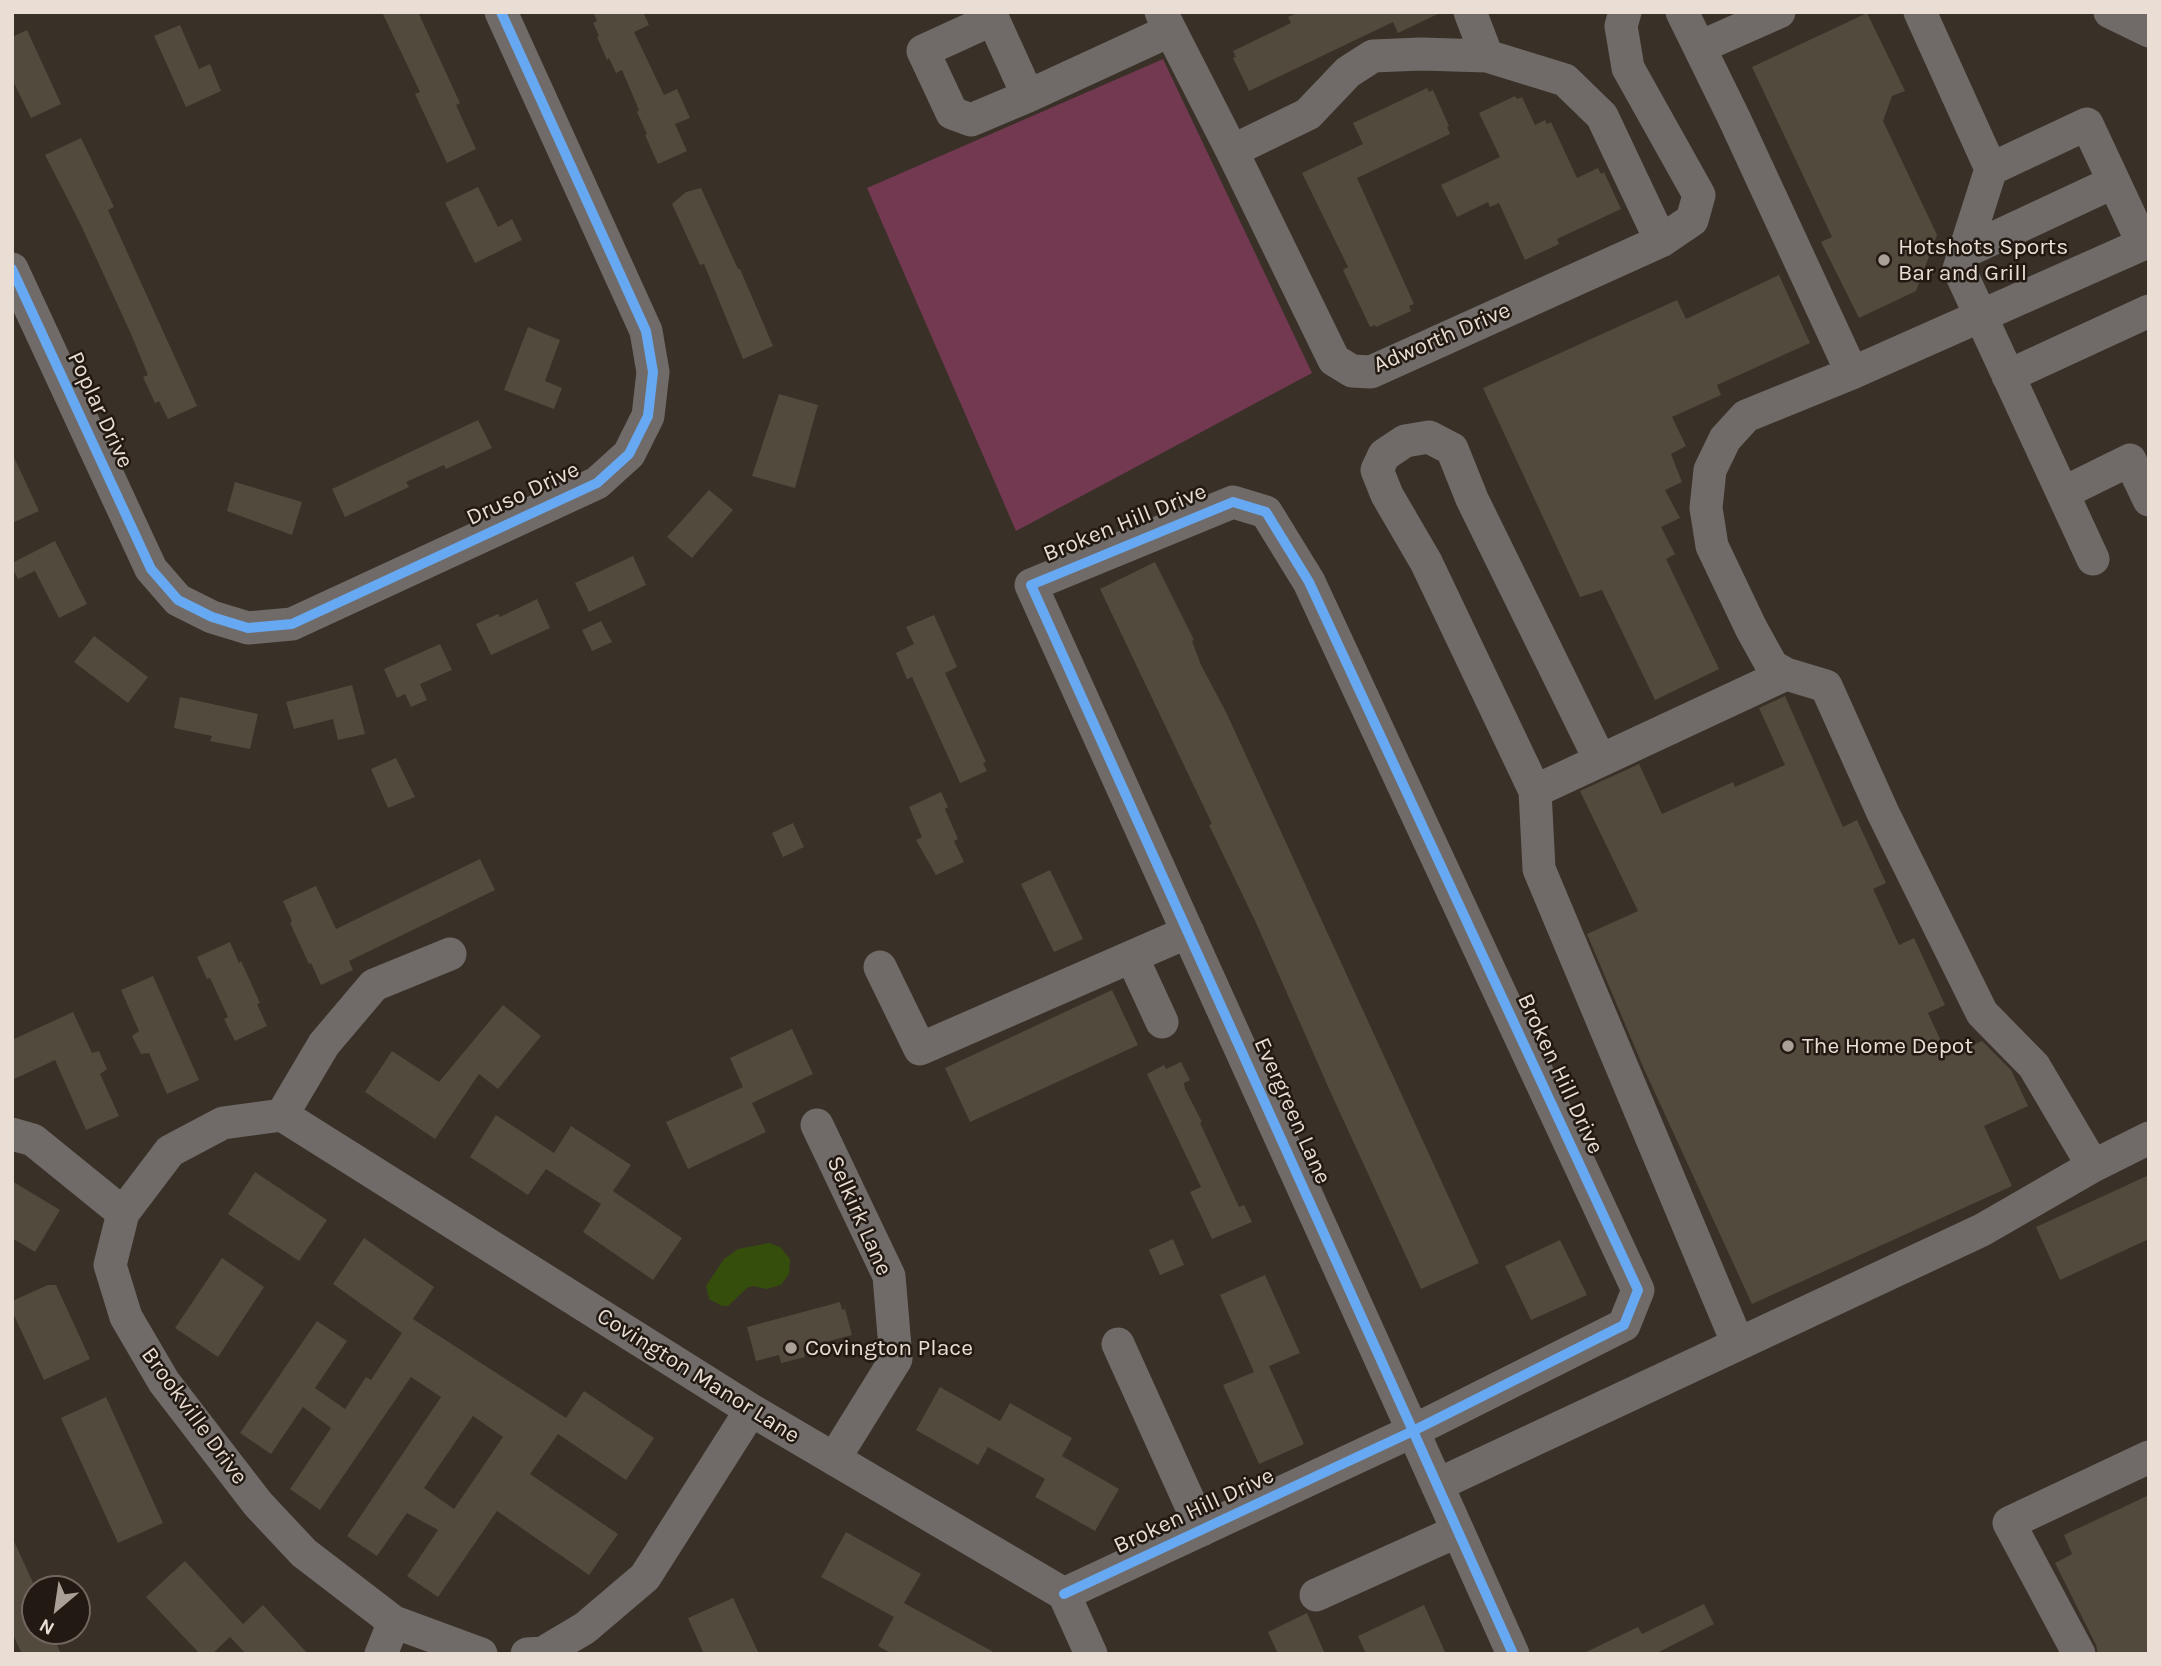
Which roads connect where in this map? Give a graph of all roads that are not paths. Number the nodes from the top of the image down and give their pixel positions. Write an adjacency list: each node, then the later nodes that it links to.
1 (501, 12): 26 (street, Druso Drive)
2 (1469, 12): 11 (street)
3 (1625, 12): 16 (street, Adworth Drive)
4 (1682, 12): 10 (street)
5 (1779, 12): 10 (street)
6 (1920, 12): 14 (street)
7 (2110, 12): 9 (street)
8 (1165, 22): 12 (street); 13 (street, Adworth Drive)
9 (2149, 31)
10 (1700, 47): 21 (street)
11 (1488, 56): 13 (street); 16 (street)
12 (1028, 96)
13 (1232, 152): 16 (street, Adworth Drive)
14 (1991, 169): 15 (street); 17 (street)
15 (2113, 182): 17 (street); 20 (street)
16 (1661, 241)
17 (1964, 252): 20 (street)
18 (12, 269): 26 (street, Poplar Drive)
19 (2149, 311): 22 (street)
20 (1981, 316): 21 (street); 22 (street)
21 (1852, 373): 28 (street)
22 (2008, 376): 23 (street)
23 (2063, 493): 24 (street); 25 (street)
24 (2149, 500)
25 (2093, 559)
26 (151, 569)
27 (1031, 585): 31 (street, Evergreen Lane); 45 (street, Broken Hill Drive)
28 (1786, 674): 29 (street); 40 (street)
29 (1600, 760): 30 (street); 30 (street)
30 (1535, 791): 43 (street)
31 (1188, 932): 33 (street); 45 (street, Evergreen Lane)
32 (450, 954): 36 (street)
33 (1132, 957): 34 (street); 35 (street)
34 (880, 967)
35 (1162, 1022)
36 (282, 1115): 41 (street, Brookville Drive); 44 (street, Covington Manor Lane)
37 (817, 1125): 47 (street, Selkirk Lane)
38 (12, 1134): 41 (street)
39 (2149, 1138): 40 (street)
40 (2093, 1166): 43 (street)
41 (123, 1213): 53 (street, Brookville Drive)
42 (1118, 1344): 49 (street)
43 (1738, 1345): 48 (street)
44 (751, 1410): 47 (street, Covington Manor Lane); 56 (street)
45 (1413, 1432): 48 (street, Evergreen Lane); 49 (street, Broken Hill Drive)
46 (2149, 1457): 59 (street)
47 (834, 1459): 51 (street, Covington Manor Lane)
48 (1437, 1485): 50 (street, Evergreen Lane)
49 (1202, 1530): 51 (street, Broken Hill Drive)
50 (1458, 1531): 52 (street); 58 (street, Evergreen Lane)
51 (1065, 1594): 57 (street)
52 (1316, 1595)
53 (394, 1622): 54 (street); 55 (street, Brookville Drive)
54 (382, 1654)
55 (481, 1654)
56 (527, 1654)
57 (1091, 1654)
58 (1513, 1654)
59 (2079, 1654)

